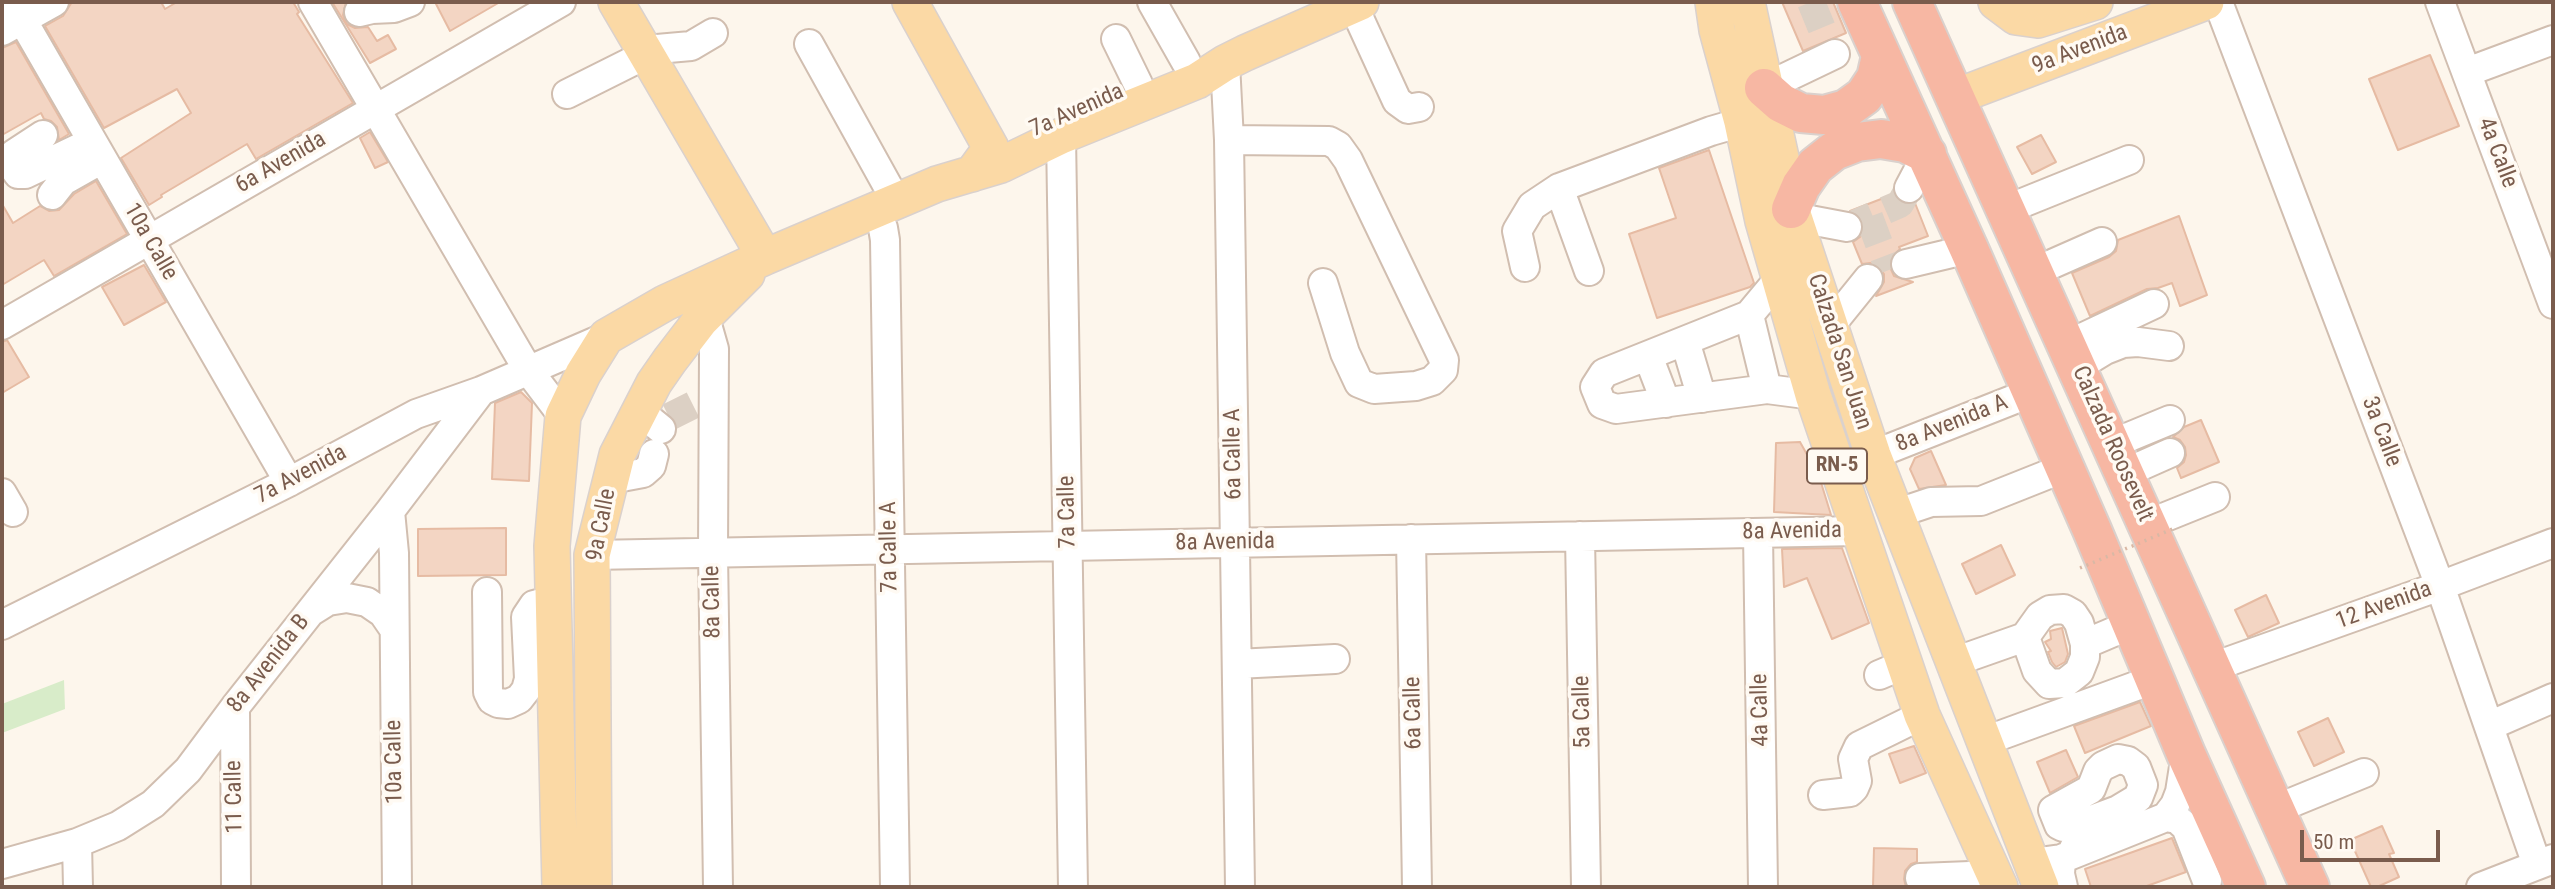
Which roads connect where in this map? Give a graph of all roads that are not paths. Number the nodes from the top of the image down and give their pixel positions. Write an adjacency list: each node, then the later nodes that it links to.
1 (54, 2): 18 (street)
2 (313, 2): 19 (street)
3 (410, 2): 19 (street)
4 (561, 2): 34 (street, 6a Avenida)
5 (616, 2): 24 (main road)
6 (910, 2): 42 (main road)
7 (1152, 2): 26 (street)
8 (1747, 2): 30 (main road, Calzada San Juan / RN-5)
9 (1857, 2): 25 (highway)
10 (1912, 2): 32 (highway, Calzada Roosevelt)
11 (2095, 2): 16 (main road, 9a Avenida)
12 (2206, 2): 32 (main road, 9a Avenida)
13 (2218, 2): 103 (street, 3a Calle)
14 (2440, 2): 28 (street, 4a Calle)
15 (1338, 7): 27 (main road, 7a Avenida); 33 (street)
16 (2006, 9)
17 (1714, 11): 35 (main road, Calzada San Juan / RN-5)
18 (12, 18): 39 (street, 10a Calle)
19 (342, 22): 34 (street)
20 (713, 33): 24 (street)
21 (1116, 39): 29 (street)
22 (2553, 40): 28 (street)
23 (809, 44): 46 (street, 7a Calle A)
24 (646, 54): 31 (street); 53 (main road)
25 (1881, 56): 30 (street); 30 (highway); 40 (highway)
26 (1186, 62): 27 (main road, 7a Avenida); 29 (main road, 7a Avenida)
27 (1225, 63): 36 (main road, 7a Avenida); 37 (street, 6a Calle A)
28 (2467, 72): 63 (street, 4a Calle)
29 (1138, 84): 42 (main road, 7a Avenida)
30 (1764, 88): 48 (main road, Calzada San Juan / RN-5)
31 (567, 94)
32 (1955, 97): 47 (highway, Calzada Roosevelt)
33 (1419, 107)
34 (375, 109): 50 (street, 6a Avenida); 73 (street)
35 (1742, 122): 43 (street); 58 (main road, Calzada San Juan / RN-5)
36 (1061, 136): 42 (main road, 7a Avenida); 99 (street, 7a Calle)
37 (1229, 140): 60 (street); 97 (street, 6a Calle A)
38 (39, 147): 39 (street)
39 (97, 150): 45 (street); 50 (street, 10a Calle)
40 (1927, 154): 44 (street); 48 (highway); 52 (highway)
41 (2129, 160): 47 (street)
42 (981, 161): 46 (main road, 7a Avenida)
43 (1559, 188): 55 (street); 56 (street)
44 (1909, 188)
45 (52, 195)
46 (885, 205): 53 (main road, 7a Avenida); 100 (street, 7a Calle A)
47 (2006, 210): 57 (highway, Calzada Roosevelt)
48 (1793, 213): 49 (street); 67 (main road, Calzada San Juan / RN-5)
49 (1847, 227)
50 (148, 240): 66 (street, 6a Avenida); 88 (street, 10a Calle)
51 (2102, 242): 57 (street)
52 (1969, 249): 54 (street); 76 (highway)
53 (765, 257): 61 (main road, 7a Avenida); 65 (main road, 9a Calle)
54 (1906, 264)
55 (1525, 267)
56 (1588, 271)
57 (2034, 272): 72 (highway, Calzada Roosevelt)
58 (1779, 279): 64 (street); 77 (main road, Calzada San Juan / RN-5)
59 (1868, 279): 67 (street)
60 (1323, 283)
61 (665, 303): 65 (main road); 68 (main road, 9a Calle)
62 (2154, 304): 72 (street)
63 (2553, 304)
64 (1749, 315): 69 (street); 74 (street)
65 (700, 321): 82 (street, 8a Calle); 82 (main road, 9a Calle)
66 (2, 326)
67 (1830, 326): 84 (main road, Calzada San Juan / RN-5)
68 (606, 337): 73 (street, 7a Avenida); 80 (main road, 9a Calle)
69 (1685, 341): 71 (street); 78 (street)
70 (2169, 346): 72 (street)
71 (1647, 356): 79 (street); 79 (street)
72 (2072, 356): 85 (highway, Calzada Roosevelt)
73 (528, 370): 75 (street, 7a Avenida); 80 (street)
74 (1767, 389): 77 (street); 78 (street)
75 (481, 391): 88 (street, 7a Avenida); 90 (street, 8a Avenida B)
76 (2030, 393): 84 (street, 8a Avenida A); 86 (highway)
77 (1813, 394): 93 (main road, Calzada San Juan / RN-5)
78 (1702, 398): 79 (street)
79 (1666, 403)
80 (563, 416): 105 (main road, 9a Calle)
81 (2170, 420): 85 (street)
82 (669, 422): 87 (main road, 9a Calle); 87 (street); 101 (street, 8a Calle)
83 (2170, 453): 85 (street)
84 (1873, 455): 91 (main road, Calzada San Juan / RN-5)
85 (2118, 458): 92 (highway, Calzada Roosevelt)
86 (2064, 468): 91 (street); 107 (highway)
87 (611, 479): 102 (main road, 9a Calle)
88 (289, 482): 108 (street, 7a Avenida)
89 (2215, 497): 92 (street)
90 (390, 511): 106 (street, 8a Avenida B); 109 (street, 10a Calle)
91 (1895, 514): 113 (main road, Calzada San Juan / RN-5)
92 (2161, 526): 115 (highway, Calzada Roosevelt)
93 (1858, 531): 94 (street, 8a Avenida); 119 (main road, Calzada San Juan / RN-5)
94 (1758, 533): 95 (street, 8a Avenida); 147 (street, 4a Calle)
95 (1580, 536): 96 (street, 8a Avenida); 146 (street, 5a Calle)
96 (1411, 539): 97 (street, 8a Avenida); 145 (street, 6a Calle)
97 (1236, 543): 99 (street, 8a Avenida); 114 (street, 6a Calle A)
98 (2553, 543): 103 (street, 12 Avenida)
99 (1069, 546): 100 (street, 8a Avenida); 143 (street, 7a Calle)
100 (890, 550): 101 (street, 8a Avenida); 142 (street, 7a Calle A)
101 (713, 553): 102 (street, 8a Avenida); 141 (street, 8a Calle)
102 (592, 555): 140 (main road, 9a Calle)
103 (2440, 586): 115 (street, 12 Avenida); 120 (street, 3a Calle)
104 (487, 592): 105 (street)
105 (553, 600): 139 (main road, 9a Calle)
106 (312, 611): 109 (street); 118 (street, 8a Avenida B)
107 (2132, 624): 111 (street); 116 (highway)
108 (2, 625)
109 (394, 629): 138 (street, 10a Calle)
110 (2025, 636): 111 (street); 111 (street); 113 (street)
111 (2085, 643)
112 (1335, 659): 114 (street)
113 (1954, 662): 121 (main road, Calzada San Juan / RN-5)
114 (1237, 664): 144 (street, 6a Calle A)
115 (2213, 667): 125 (highway, Calzada Roosevelt)
116 (2155, 679): 121 (street); 122 (highway)
117 (2553, 698): 120 (street)
118 (234, 707): 129 (street, 8a Avenida B); 137 (street, 11 Calle)
119 (1922, 715): 124 (street); 134 (main road, Calzada San Juan / RN-5)
120 (2489, 726): 130 (street, 3a Calle)
121 (1985, 741): 132 (main road, Calzada San Juan / RN-5)
122 (2186, 754): 127 (street); 135 (highway)
123 (2364, 773): 125 (street)
124 (1824, 795)
125 (2276, 809): 149 (highway, Calzada Roosevelt)
126 (2118, 810): 127 (street); 128 (street); 128 (street)
127 (2156, 821): 132 (street); 135 (street)
128 (2086, 822): 132 (street)
129 (77, 843): 131 (street, 8a Avenida B); 136 (street)
130 (2545, 862): 150 (street)
131 (2, 864)
132 (2052, 866): 148 (street)
133 (1920, 878): 134 (street)
134 (1997, 881)
135 (2220, 881)
136 (78, 887)
137 (236, 887)
138 (397, 887)
139 (560, 887)
140 (594, 887)
141 (718, 887)
142 (895, 887)
143 (1073, 887)
144 (1240, 887)
145 (1417, 887)
146 (1586, 887)
147 (1763, 887)
148 (2063, 887)
149 (2310, 887)
150 (2481, 887)

